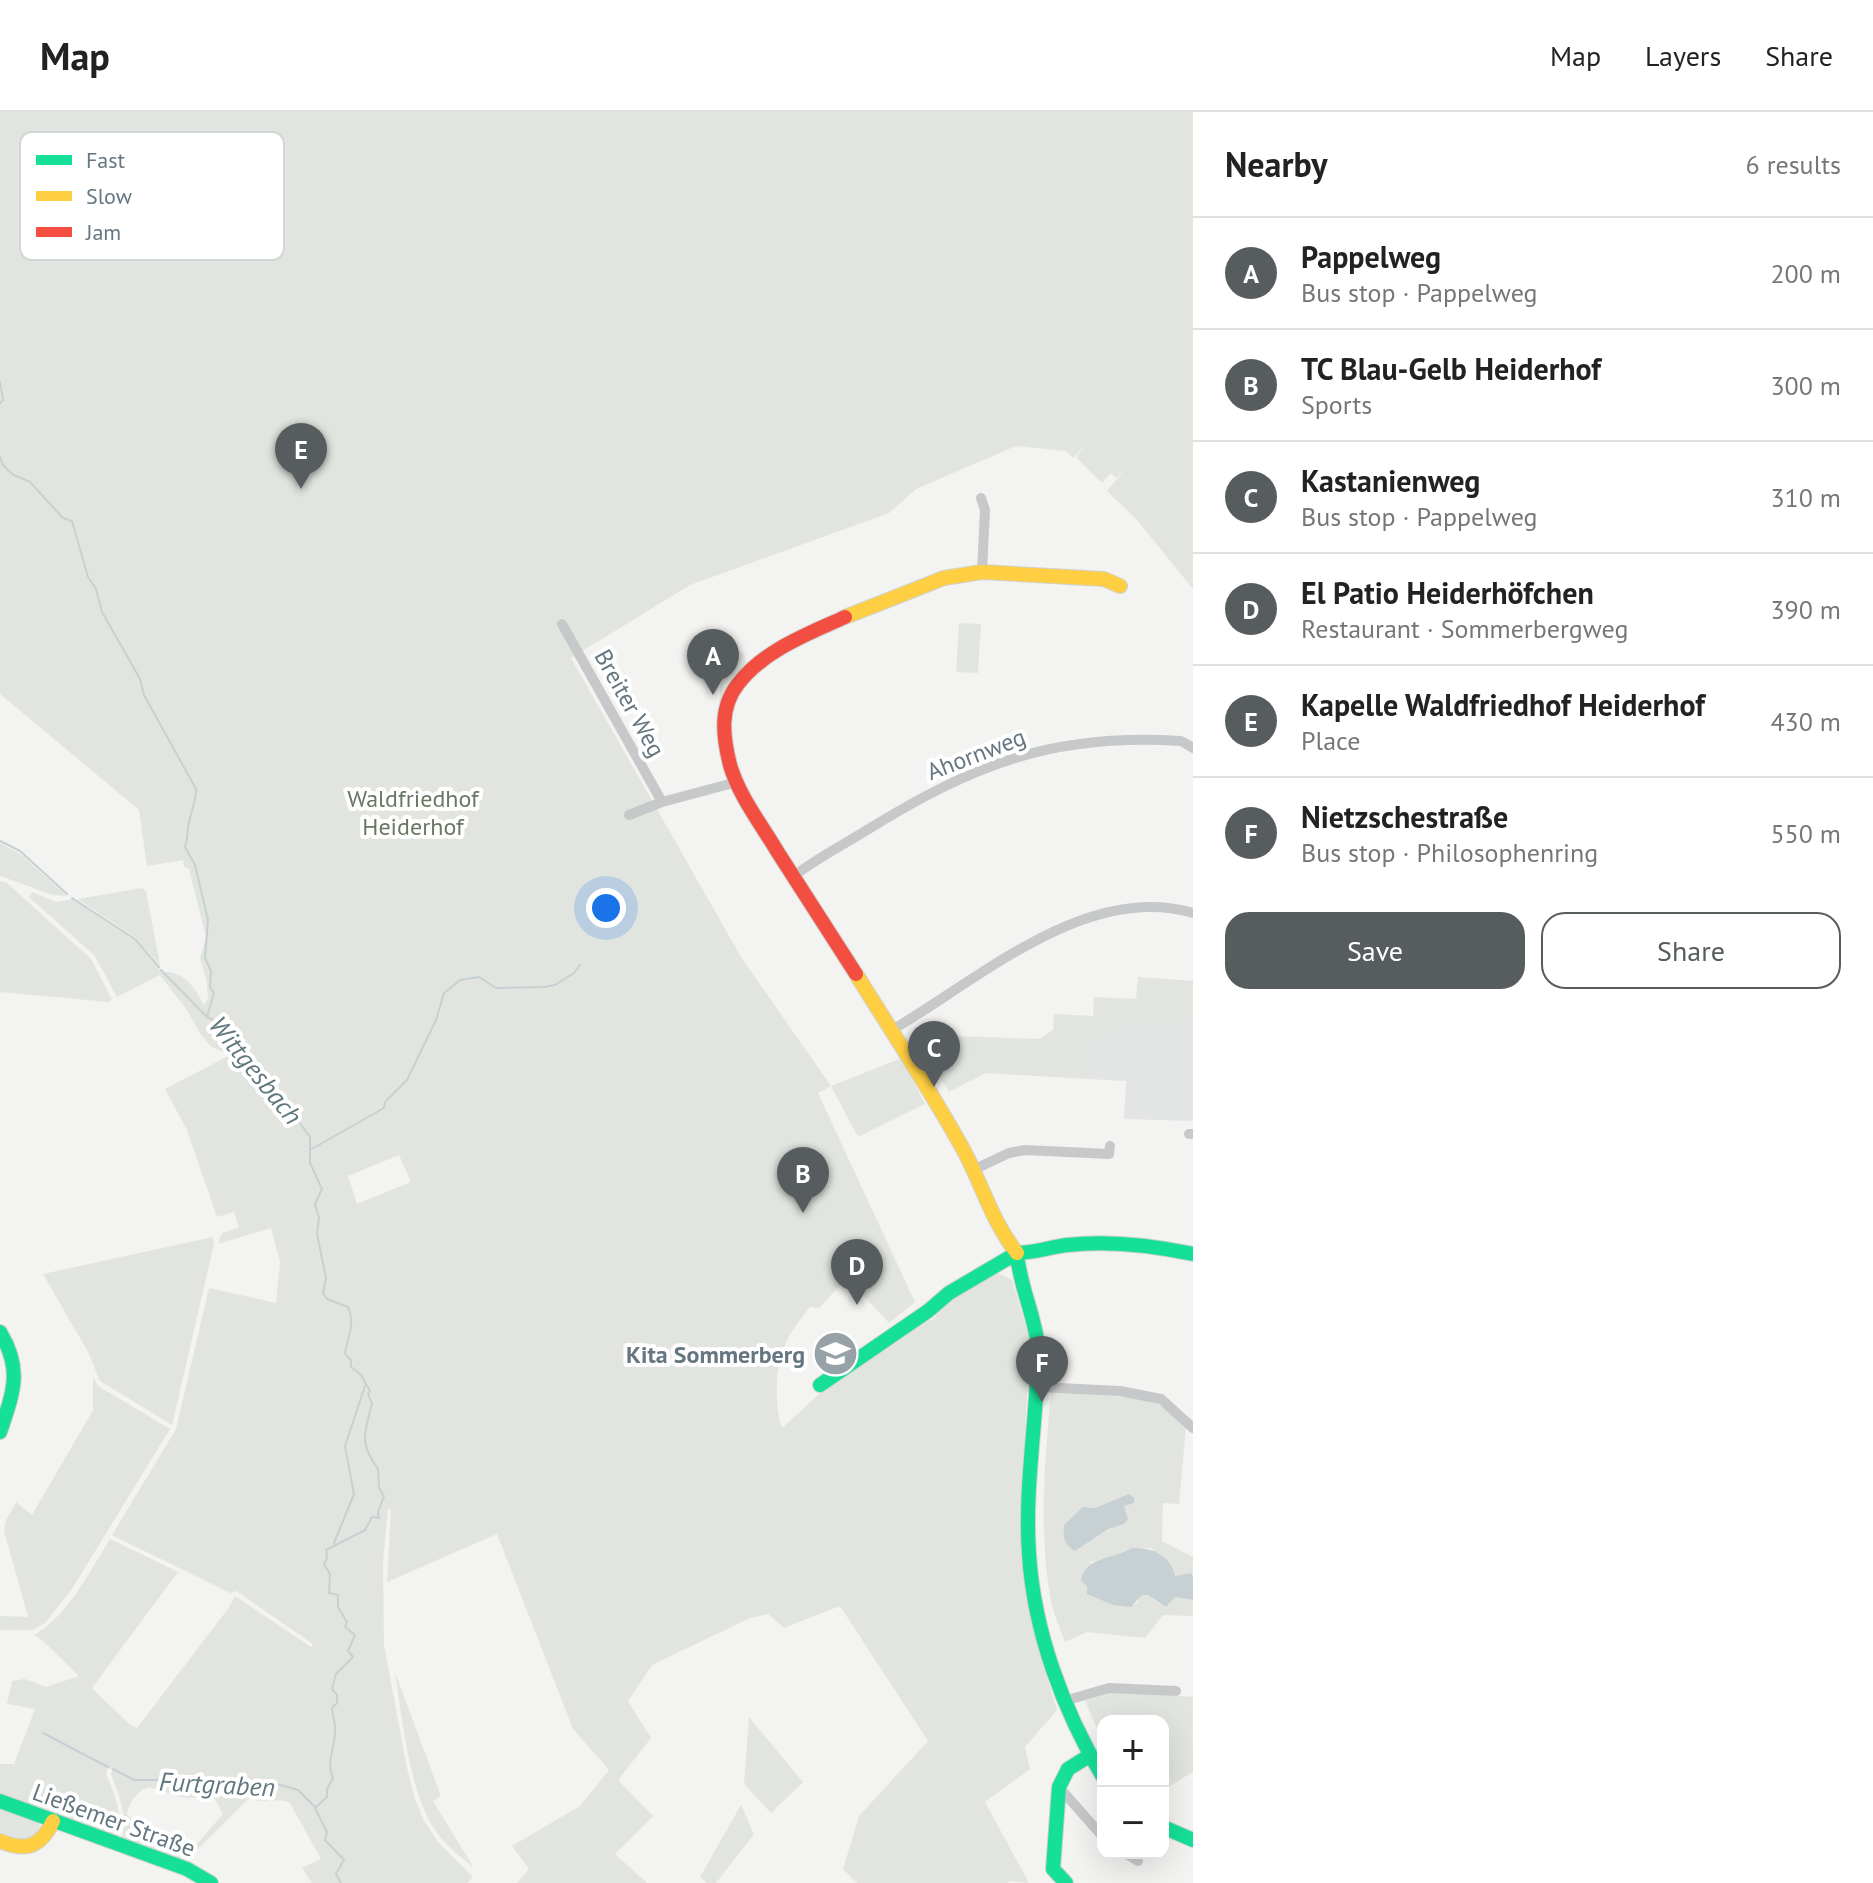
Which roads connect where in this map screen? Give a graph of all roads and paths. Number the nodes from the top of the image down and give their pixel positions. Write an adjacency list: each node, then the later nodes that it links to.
1 (981, 498): 2 (street)
2 (982, 572): 3 (street); 6 (street)
3 (1120, 586)
4 (562, 624): 7 (street, Breiter Weg)
5 (1193, 748): 9 (street, Ahornweg)
6 (737, 782): 7 (street); 9 (street)
7 (662, 802): 8 (street)
8 (629, 815)
9 (794, 876): 11 (street)
10 (1193, 913): 11 (street)
11 (892, 1030): 13 (street)
12 (1110, 1146): 13 (street)
13 (973, 1170): 14 (street)
14 (1017, 1253): 15 (street); 17 (street); 18 (street)
15 (1193, 1254)
16 (0, 1332): 20 (street)
17 (820, 1385)
18 (1038, 1387): 19 (street); 22 (street)
19 (1193, 1428)
20 (0, 1432)
21 (1176, 1691): 22 (street)
22 (1064, 1701): 23 (street)
23 (1089, 1756): 24 (street); 25 (street)
24 (1097, 1768)
25 (1059, 1787): 28 (street); 35 (street)
26 (0, 1801): 27 (street, Ließemer Straße)
27 (53, 1821): 31 (street); 34 (street, Ließemer Straße)
28 (1097, 1830)
29 (1169, 1830): 30 (street)
30 (1193, 1840)
31 (0, 1841)
32 (1135, 1859): 33 (street)
33 (1138, 1861)
34 (211, 1883)
35 (1066, 1883)

